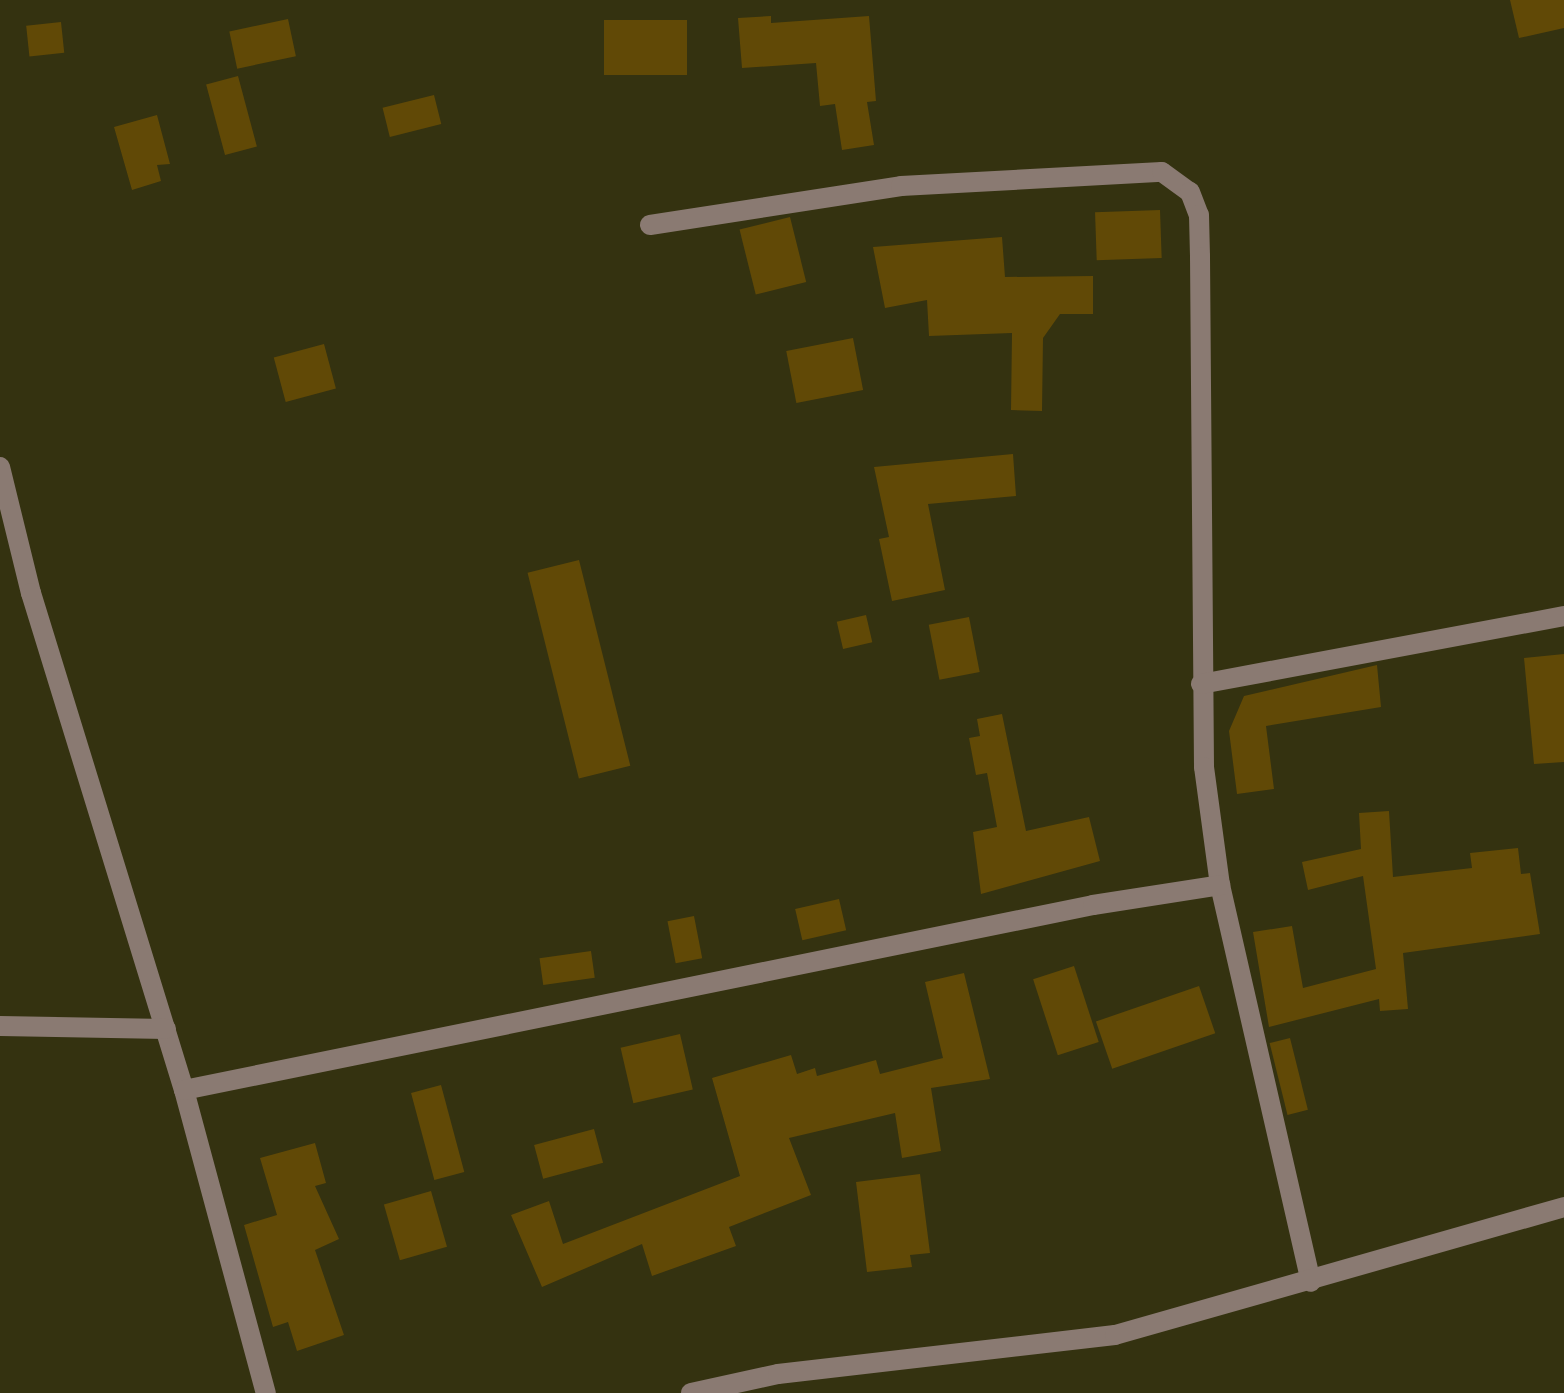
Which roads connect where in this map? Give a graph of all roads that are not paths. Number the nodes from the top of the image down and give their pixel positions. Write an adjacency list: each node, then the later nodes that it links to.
1 (650, 226): 4 (street)
2 (0, 468): 7 (street)
3 (1564, 616): 4 (street)
4 (1201, 684): 5 (street)
5 (1220, 885): 8 (street); 10 (street)
6 (0, 1026): 7 (street)
7 (166, 1030): 8 (street)
8 (184, 1090): 11 (street)
9 (1564, 1208): 10 (street)
10 (1312, 1282): 12 (street)
11 (266, 1393)
12 (691, 1393)

